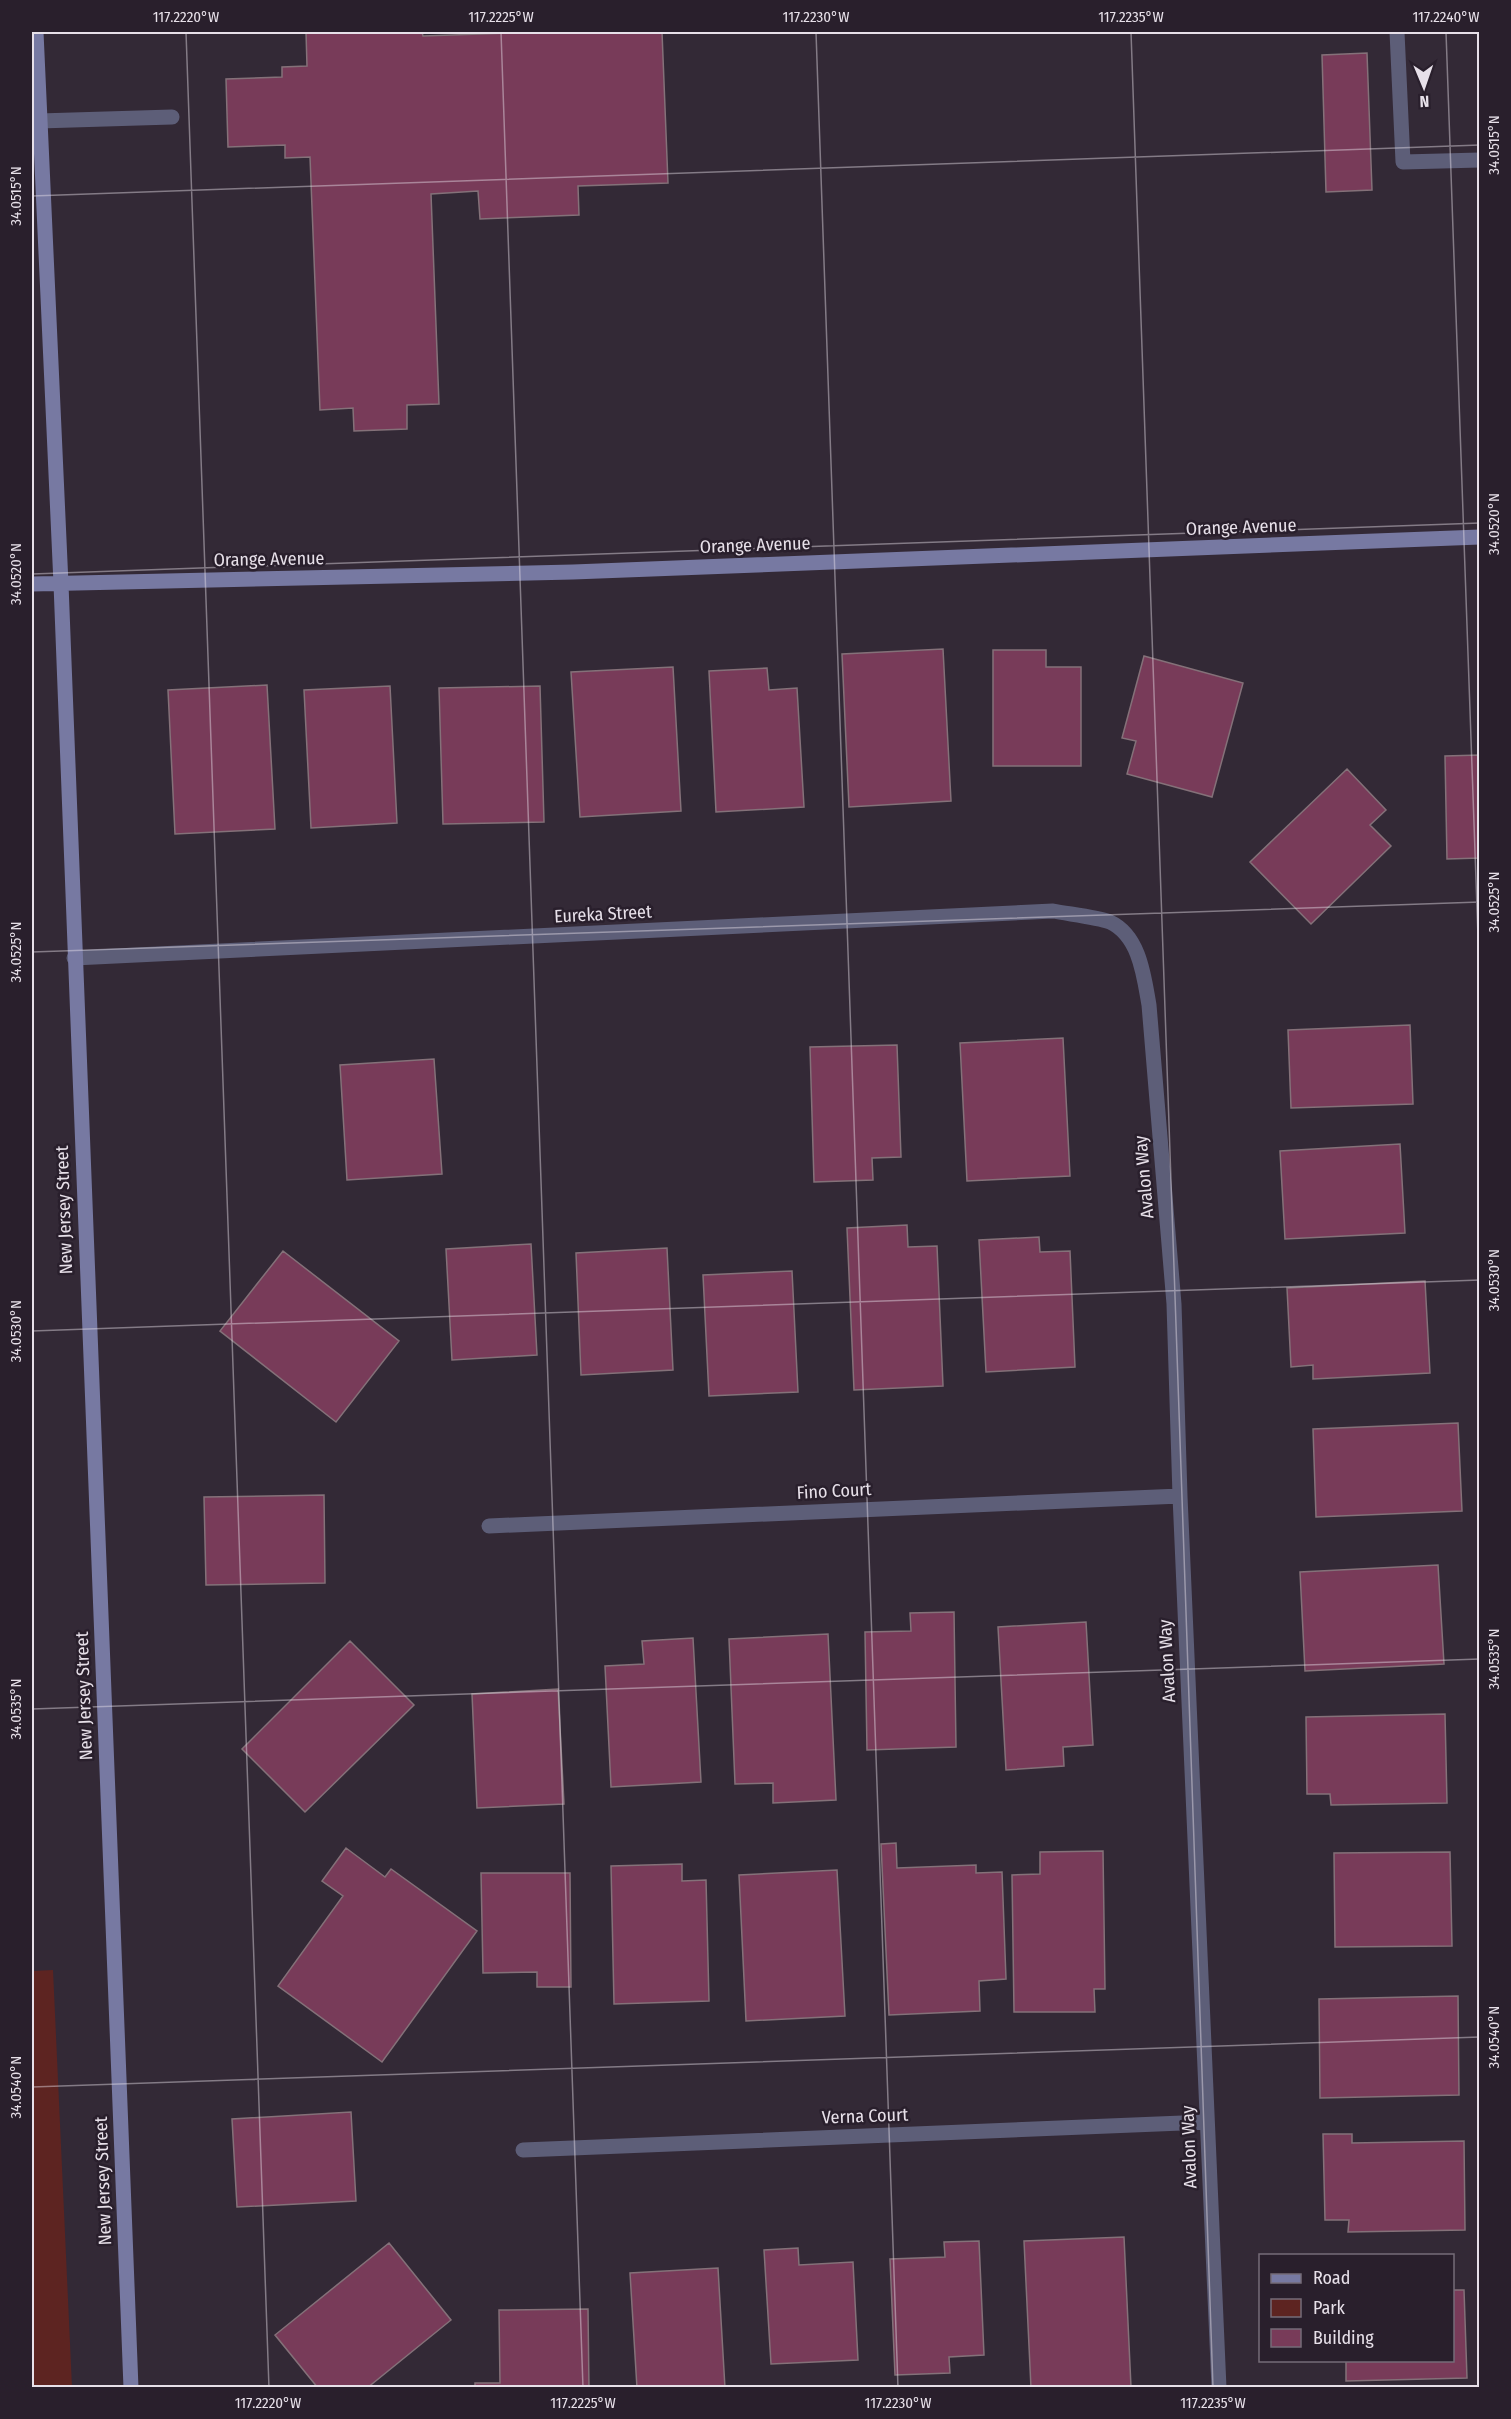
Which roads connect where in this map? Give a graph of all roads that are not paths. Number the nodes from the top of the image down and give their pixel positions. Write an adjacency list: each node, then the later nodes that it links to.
1 (36, 32): 4 (street, New Jersey Street)
2 (1397, 32): 5 (street)
3 (172, 117): 4 (street)
4 (39, 121): 8 (street, New Jersey Street)
5 (1479, 160)
6 (1479, 537): 8 (street, Orange Avenue)
7 (32, 584): 8 (street, Orange Avenue)
8 (61, 584): 10 (street, New Jersey Street)
9 (1128, 938): 10 (street, Eureka Street); 11 (street, Avalon Way)
10 (74, 958): 15 (street, New Jersey Street)
11 (1180, 1496): 12 (street, Fino Court); 13 (street, Avalon Way)
12 (489, 1526)
13 (1207, 2122): 14 (street, Verna Court); 16 (street, Avalon Way)
14 (524, 2150)
15 (131, 2388)
16 (1219, 2388)

